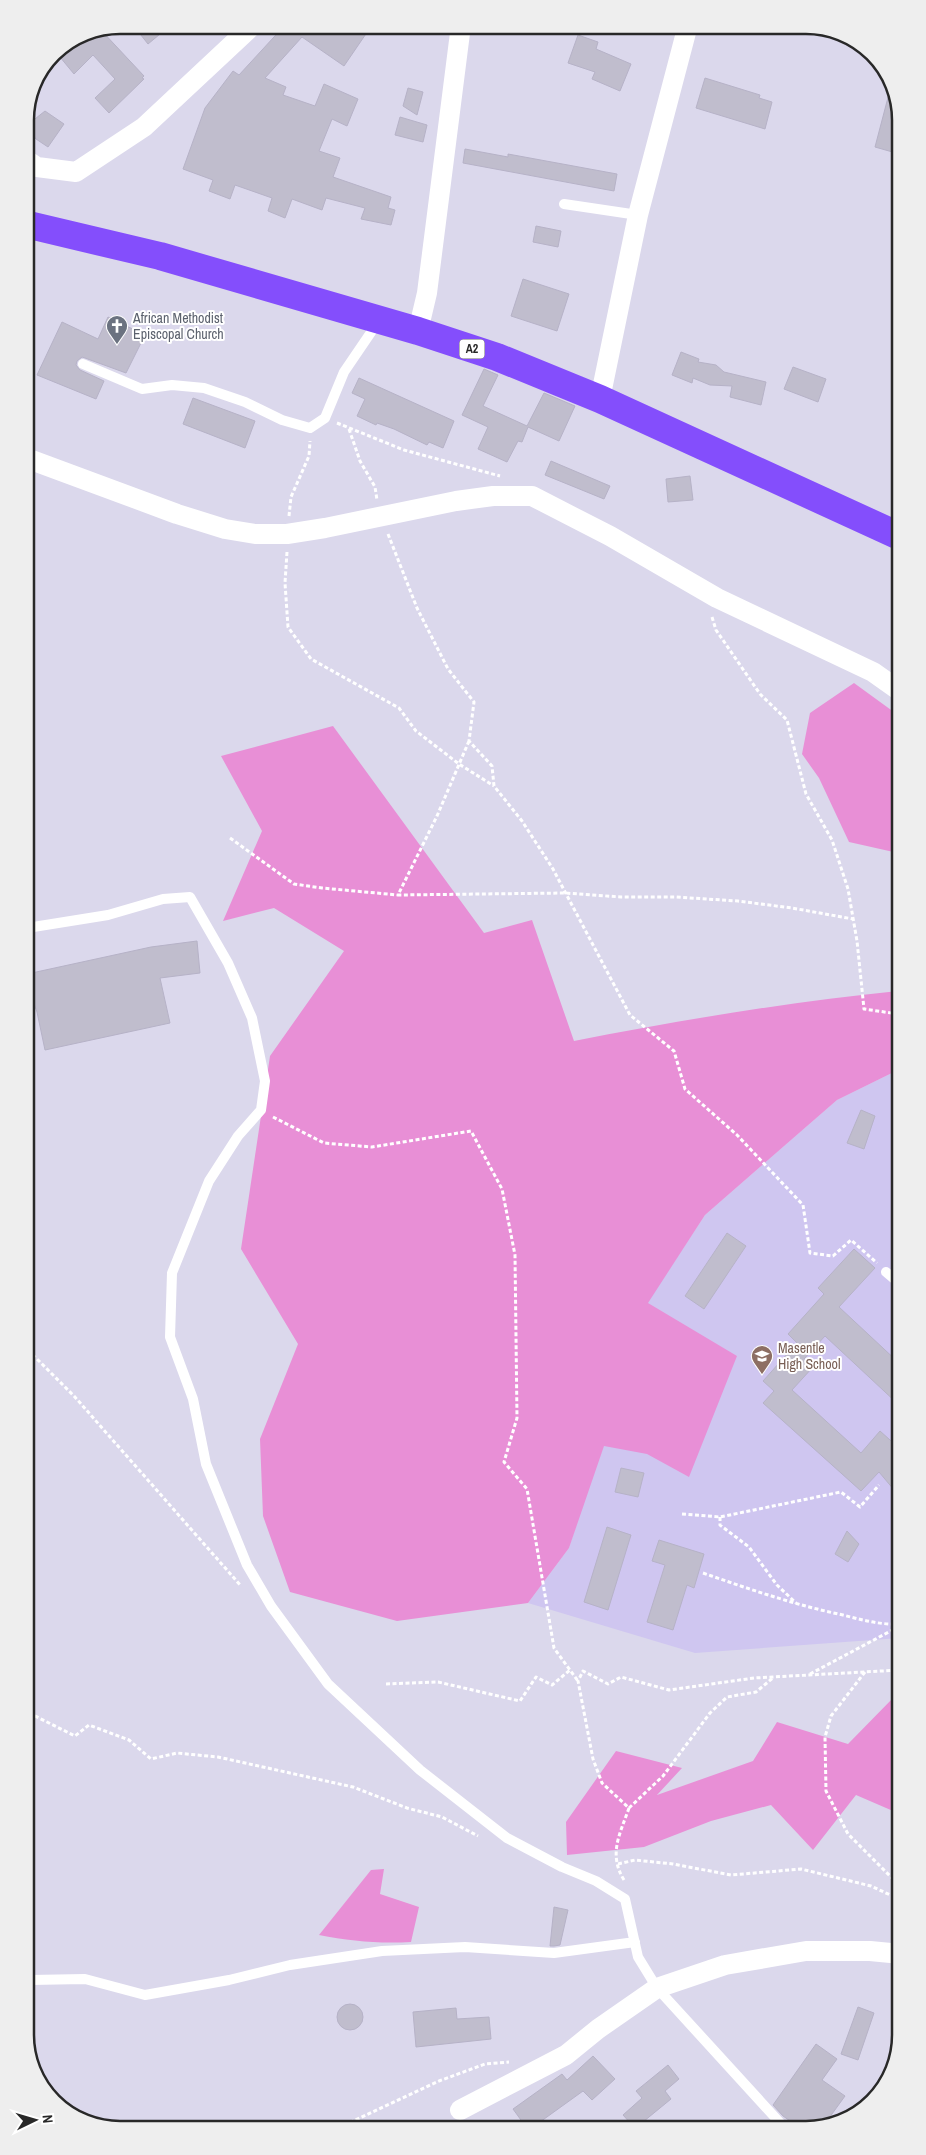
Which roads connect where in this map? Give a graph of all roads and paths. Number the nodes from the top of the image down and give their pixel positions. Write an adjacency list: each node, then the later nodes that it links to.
1 (243, 34): 4 (street)
2 (460, 34): 9 (street)
3 (686, 34): 6 (street)
4 (34, 165)
5 (564, 204): 6 (lane)
6 (638, 215): 11 (street)
7 (34, 226): 8 (main road, A2)
8 (379, 321): 9 (main road, A2); 12 (lane)
9 (418, 331): 11 (main road, A2)
10 (83, 364): 12 (lane)
11 (600, 399): 15 (main road, A2)
12 (325, 418): 14 (path)
13 (34, 461): 16 (street)
14 (500, 476)
15 (892, 533)
16 (704, 590): 19 (street); 26 (path)
17 (417, 608): 20 (path)
18 (288, 626): 21 (path)
19 (892, 685)
20 (469, 741): 21 (path); 22 (path)
21 (459, 764): 22 (path); 25 (path)
22 (494, 786): 24 (path)
23 (230, 838): 25 (path)
24 (565, 893): 25 (path); 26 (path); 30 (path)
25 (398, 895)
26 (853, 919): 28 (path)
27 (34, 927): 29 (lane)
28 (892, 1013)
29 (261, 1110): 37 (lane); 41 (path)
30 (886, 1272): 31 (lane)
31 (892, 1277)
32 (34, 1356): 37 (path)
33 (879, 1485): 35 (path)
34 (682, 1514): 35 (path)
35 (720, 1517): 38 (path)
36 (703, 1573): 38 (path)
37 (260, 1588): 50 (lane)
38 (796, 1603): 39 (path)
39 (892, 1625)
40 (892, 1629): 44 (path)
41 (570, 1670): 46 (path); 47 (path)
42 (892, 1670): 43 (path)
43 (866, 1672): 44 (path); 52 (path)
44 (809, 1675): 45 (path)
45 (774, 1677): 46 (path); 49 (path)
46 (578, 1680): 49 (path)
47 (386, 1684)
48 (34, 1715): 50 (path)
49 (629, 1808): 51 (path)
50 (507, 1838): 54 (lane)
51 (618, 1864): 53 (path); 54 (path)
52 (892, 1877)
53 (892, 1896)
54 (625, 1899): 55 (lane)
55 (635, 1942): 57 (lane); 58 (lane)
56 (892, 1953): 58 (street)
57 (34, 1980)
58 (657, 1988): 60 (street); 62 (lane)
59 (512, 2062): 61 (path)
60 (460, 2110)
61 (353, 2121)
62 (778, 2121)

